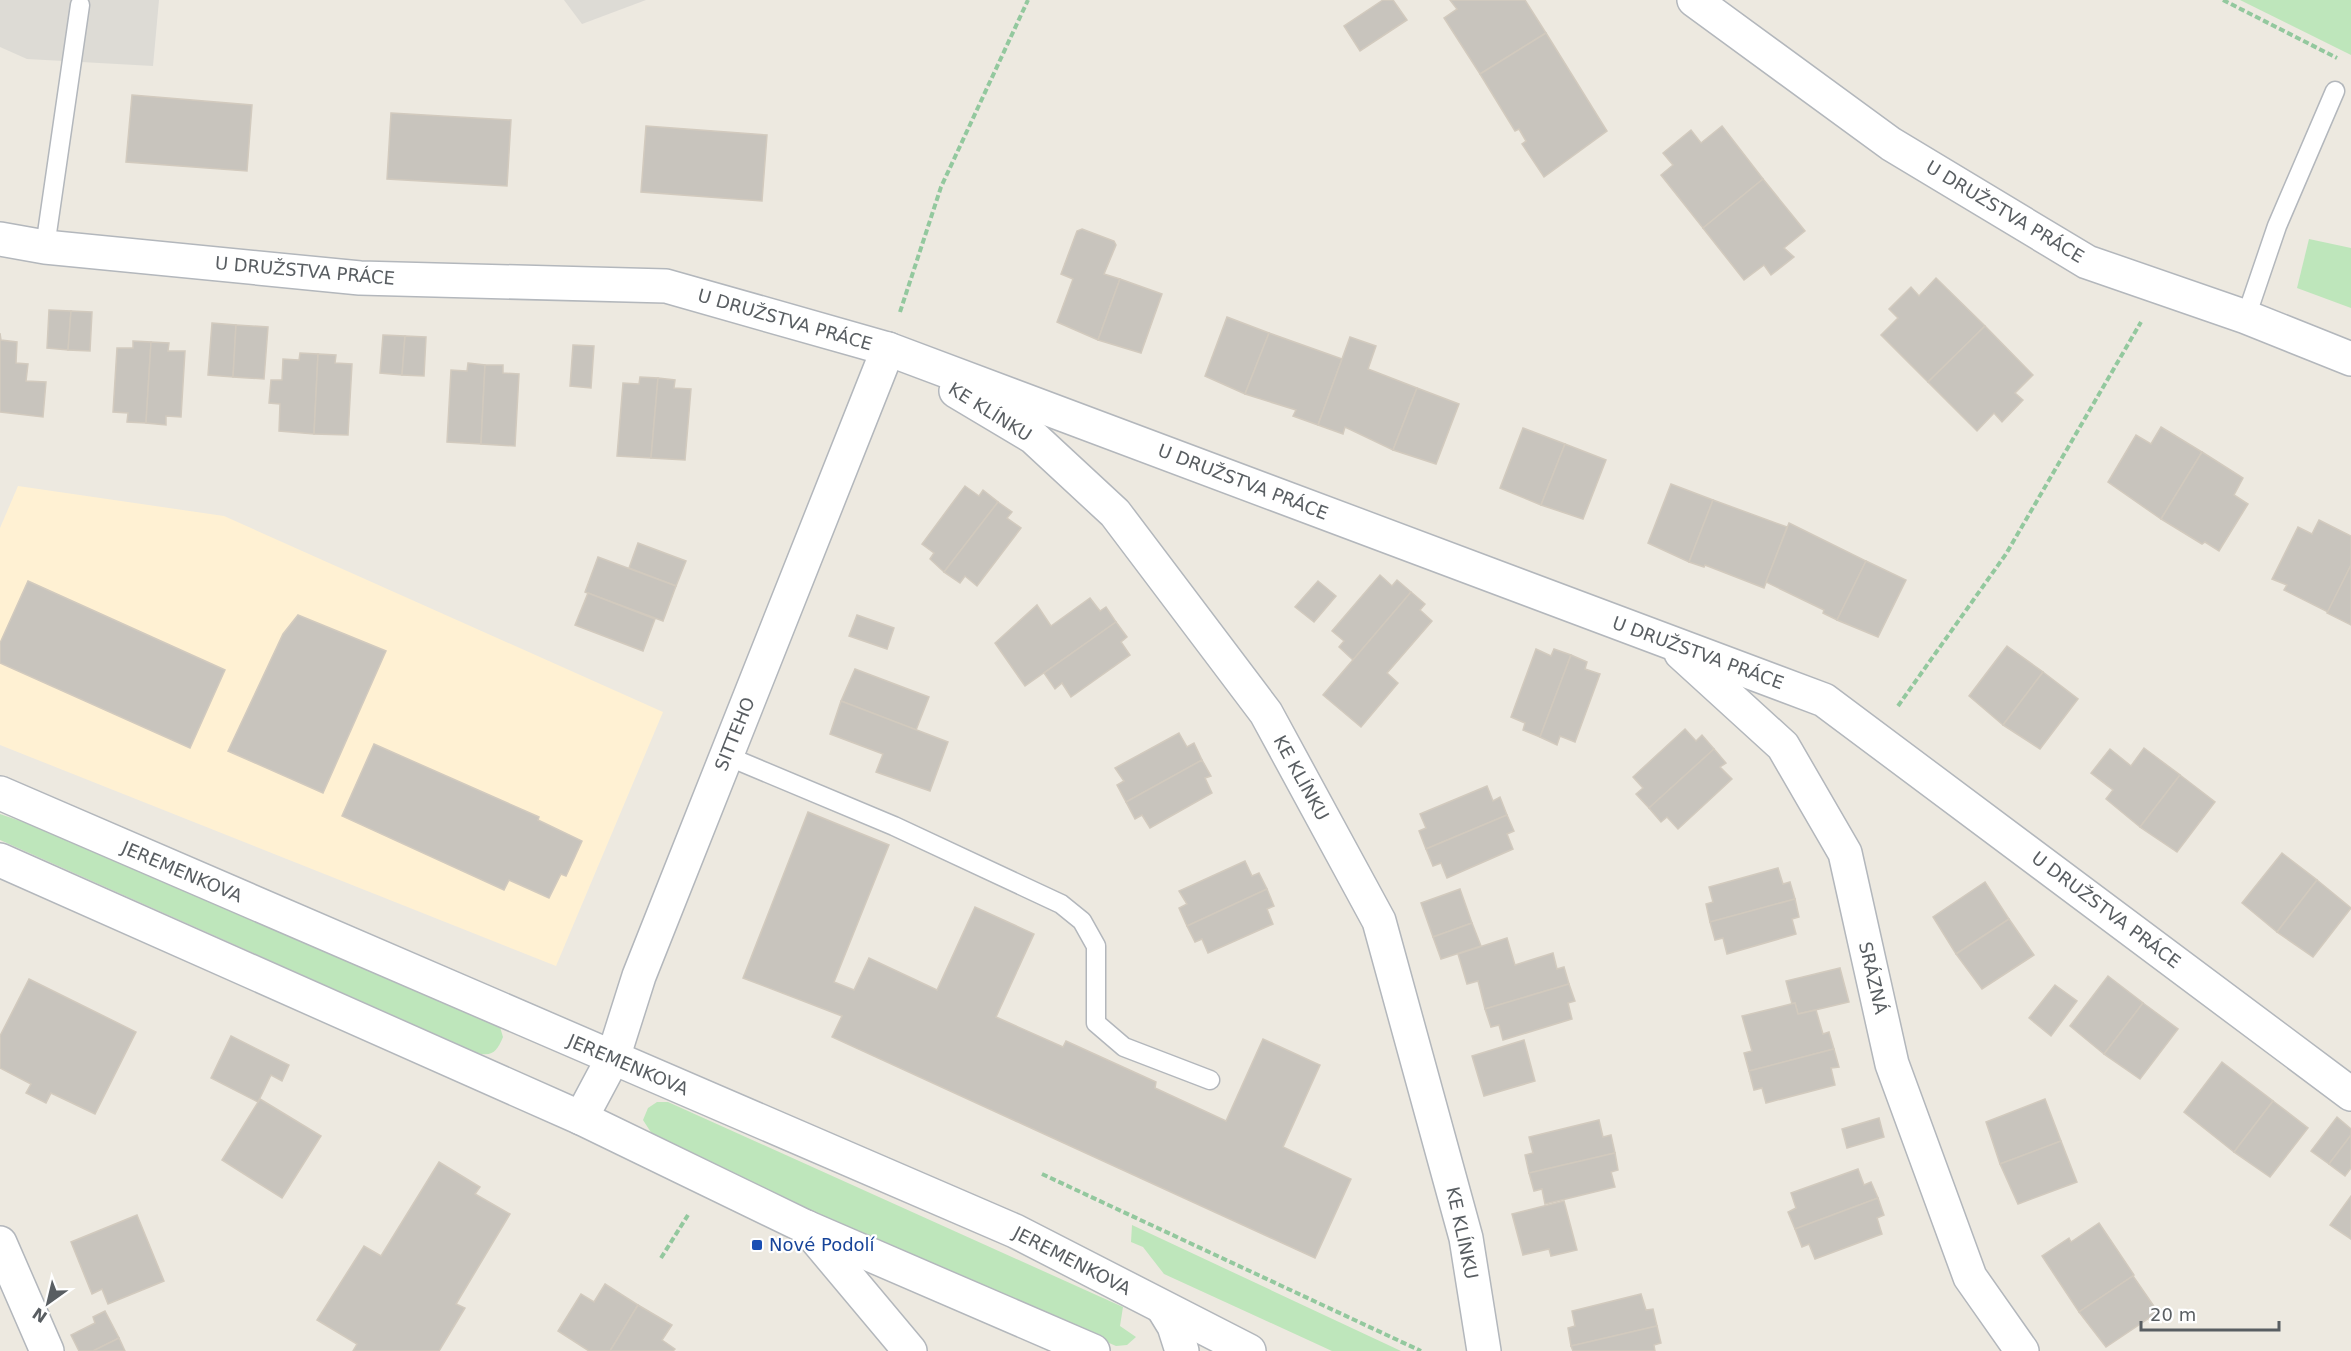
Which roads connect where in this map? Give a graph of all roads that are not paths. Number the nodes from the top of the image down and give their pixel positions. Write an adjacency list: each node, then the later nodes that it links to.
1 (1694, 0): 6 (street, U DRUŽSTVA PRÁCE)
2 (80, 5): 5 (lane)
3 (2335, 91): 6 (lane)
4 (0, 239): 5 (street, U DRUŽSTVA PRÁCE)
5 (45, 247): 7 (street, U DRUŽSTVA PRÁCE)
6 (2246, 317): 8 (street, U DRUŽSTVA PRÁCE)
7 (888, 350): 9 (street, U DRUŽSTVA PRÁCE); 10 (street, SITTEHO); 25 (street, KE KLÍNKU)
8 (2351, 359)
9 (1669, 642): 15 (street, U DRUŽSTVA PRÁCE); 26 (street, SRÁZNÁ)
10 (727, 756): 13 (street, SITTEHO); 14 (lane)
11 (0, 794): 13 (street, JEREMENKOVA)
12 (0, 860): 16 (street)
13 (613, 1058): 16 (street, SITTEHO); 19 (street, JEREMENKOVA)
14 (1210, 1080)
15 (2351, 1094)
16 (581, 1118): 17 (street)
17 (806, 1227): 21 (street); 22 (street)
18 (0, 1243): 20 (street)
19 (1163, 1308): 23 (street); 24 (street, JEREMENKOVA)
20 (47, 1351)
21 (910, 1351)
22 (1093, 1351)
23 (1182, 1351)
24 (1249, 1351)
25 (1484, 1351)
26 (2022, 1351)

